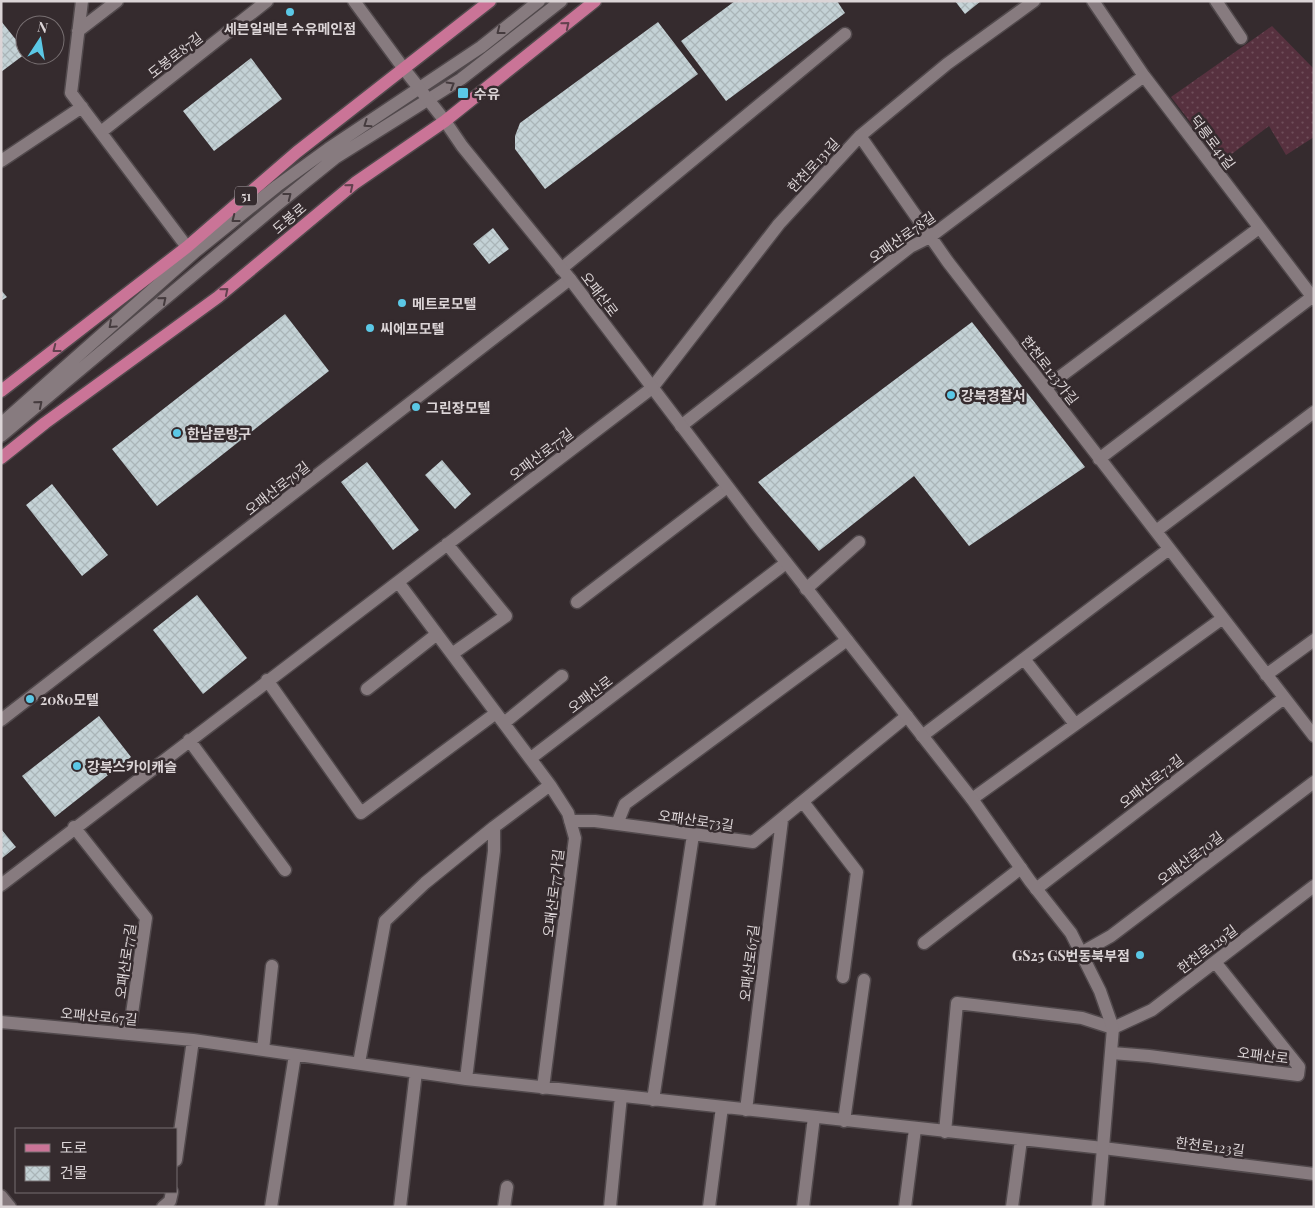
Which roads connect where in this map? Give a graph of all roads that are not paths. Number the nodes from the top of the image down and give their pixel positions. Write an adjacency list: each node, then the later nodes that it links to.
1 (82, 1): 12 (street)
2 (118, 1): 12 (street)
3 (267, 1): 21 (street, 도봉로87길)
4 (354, 1): 15 (street)
5 (490, 1): 15 (main road, 51)
6 (538, 1): 17 (street, one-way to 17)
7 (562, 1): 18 (street, one-way to 7)
8 (595, 1): 20 (main road, 도봉로, one-way to 8)
9 (1034, 1): 22 (street, 한천로131길)
10 (1093, 1): 16 (street, 덕릉로41길)
11 (1216, 1): 14 (street)
12 (78, 31): 19 (street)
13 (844, 34): 27 (street)
14 (1241, 38)
15 (404, 69): 17 (street); 26 (main road, 51)
16 (1144, 76): 24 (street, 덕릉로41길); 25 (street, 오패산로78길)
17 (419, 88): 18 (street); 34 (street, one-way to 34)
18 (428, 99): 20 (street); 36 (street, one-way to 18)
19 (82, 107): 21 (street); 23 (street)
20 (445, 121): 27 (street, 오패산로); 37 (main road, 도봉로, one-way to 20)
21 (101, 132): 26 (street)
22 (860, 136): 25 (street, 한천로123가길); 30 (street, 한천로131길)
23 (1, 160)
24 (1259, 228): 29 (street, 덕릉로41길); 31 (street)
25 (930, 237): 31 (street, 한천로123가길); 35 (street, 오패산로78길)
26 (187, 246): 32 (main road, 51, one-way to 32)
27 (561, 268): 28 (street, 오패산로)
28 (570, 279): 30 (street, 오패산로); 61 (street, 오패산로79길)
29 (1313, 298): 38 (street)
30 (652, 388): 35 (street, 오패산로); 42 (street, 오패산로77길)
31 (1045, 388): 38 (street, 한천로123가길)
32 (1, 391)
33 (1314, 412): 40 (street)
34 (1, 424)
35 (681, 426): 39 (street, 오패산로)
36 (1, 436)
37 (1, 458)
38 (1099, 458): 40 (street, 한천로123가길)
39 (727, 487): 44 (street, 오패산로); 47 (street)
40 (1156, 531): 43 (street, 한천로123가길)
41 (859, 542): 46 (street)
42 (447, 544): 45 (street, 오패산로77길); 52 (street)
43 (1169, 549): 48 (street, 한천로123가길); 53 (street)
44 (786, 563): 46 (street, 오패산로); 66 (street, 오패산로)
45 (398, 582): 49 (street, 오패산로77가길); 56 (street, 오패산로77길)
46 (806, 589): 50 (street, 오패산로)
47 (577, 602)
48 (1222, 618): 54 (street, 한천로123가길); 62 (street)
49 (437, 634): 52 (street, 오패산로77가길); 57 (street)
50 (847, 640): 59 (street, 오패산로); 73 (street)
51 (1314, 640): 54 (street)
52 (452, 654): 60 (street, 오패산로77가길)
53 (1024, 659): 62 (street); 63 (street)
54 (1266, 675): 58 (street, 한천로123가길)
55 (562, 676): 60 (street)
56 (267, 680): 60 (street); 65 (street, 오패산로77길)
57 (367, 688)
58 (1284, 698): 64 (street, 한천로123가길); 81 (street, 오패산로72길)
59 (907, 716): 63 (street, 오패산로); 70 (street, 오패산로73길)
60 (500, 718): 66 (street, 오패산로77가길)
61 (1, 720)
62 (1076, 724): 69 (street)
63 (922, 736): 69 (street, 오패산로)
64 (1314, 736)
65 (189, 740): 74 (street, 오패산로77길); 78 (street)
66 (531, 758): 68 (street, 오패산로77가길)
67 (1314, 782): 83 (street, 오패산로70길)
68 (550, 785): 72 (street, 오패산로77가길); 75 (street)
69 (972, 800): 77 (street, 오패산로)
70 (803, 802): 71 (street, 오패산로73길); 86 (street)
71 (782, 820): 76 (street, 오패산로73길); 102 (street, 오패산로67길)
72 (570, 821): 73 (street, 오패산로73길); 98 (street, 오패산로77가길)
73 (617, 824): 76 (street, 오패산로73길)
74 (74, 827): 79 (street, 오패산로77길); 90 (street, 오패산로77길)
75 (494, 828): 95 (street); 97 (street)
76 (693, 835): 100 (street)
77 (1021, 868): 81 (street, 오패산로); 82 (street)
78 (285, 870)
79 (1, 884)
80 (1314, 886): 84 (street, 한천로129길)
81 (1036, 889): 83 (street, 오패산로)
82 (924, 943)
83 (1081, 953): 89 (street, 오패산로)
84 (1215, 962): 89 (street, 한천로129길); 93 (street, 오패산로)
85 (272, 966): 92 (street)
86 (843, 977)
87 (864, 980): 104 (street)
88 (1, 1022): 90 (street, 오패산로67길)
89 (1113, 1028): 93 (street, 오패산로); 106 (street)
90 (129, 1034): 91 (street, 오패산로67길)
91 (193, 1040): 92 (street, 오패산로67길); 108 (street)
92 (264, 1050): 94 (street, 오패산로67길)
93 (1112, 1053): 109 (street, 오패산로)
94 (296, 1055): 95 (street, 오패산로67길); 116 (street)
95 (359, 1064): 96 (street, 오패산로67길)
96 (416, 1072): 97 (street, 오패산로67길); 117 (street)
97 (466, 1079): 98 (street, 오패산로67길)
98 (543, 1088): 99 (street, 오패산로67길)
99 (621, 1096): 100 (street, 오패산로67길); 119 (street)
100 (653, 1100): 101 (street, 오패산로67길)
101 (722, 1107): 102 (street, 오패산로67길); 120 (street)
102 (746, 1110): 103 (street, 오패산로67길)
103 (814, 1118): 104 (street, 오패산로67길); 121 (street)
104 (844, 1121): 105 (street, 오패산로67길)
105 (915, 1128): 106 (street, 오패산로67길); 122 (street)
106 (946, 1132): 107 (street, 오패산로67길)
107 (1021, 1140): 109 (street, 오패산로67길); 123 (street)
108 (178, 1146)
109 (1103, 1148): 110 (street, 한천로123길); 124 (street, 오패산로)
110 (1314, 1174)
111 (507, 1187): 118 (street)
112 (172, 1193): 115 (street)
113 (1, 1196): 114 (street)
114 (10, 1207)
115 (163, 1207)
116 (271, 1207)
117 (400, 1207)
118 (504, 1207)
119 (610, 1207)
120 (709, 1207)
121 (803, 1207)
122 (905, 1207)
123 (1012, 1207)
124 (1098, 1207)

